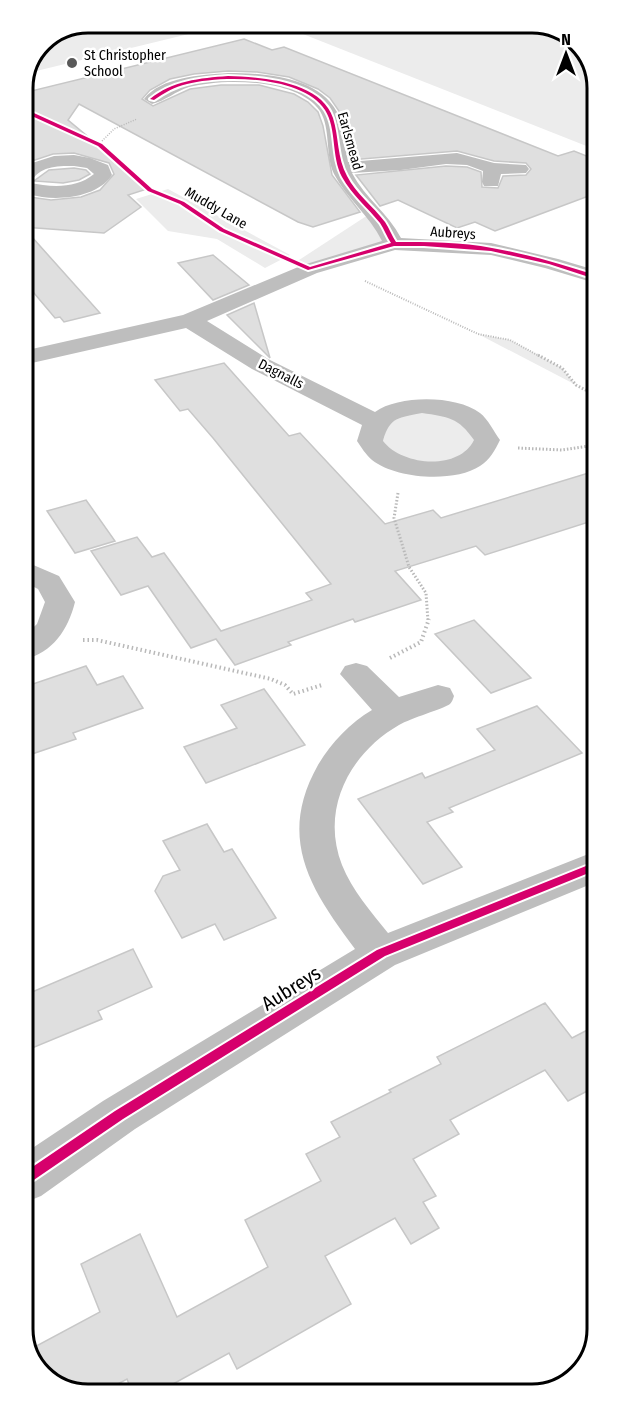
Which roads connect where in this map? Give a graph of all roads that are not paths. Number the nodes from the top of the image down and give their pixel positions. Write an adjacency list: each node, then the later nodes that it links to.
1 (147, 93): 2 (street, Earlsmead)
2 (341, 168): 3 (street, Earlsmead); 6 (street, Earlsmead)
3 (520, 168)
4 (33, 169): 5 (street)
5 (33, 187)
6 (393, 244): 7 (street, Aubreys); 8 (street, Aubreys)
7 (587, 274)
8 (190, 320): 9 (street, Aubreys); 10 (street, Dagnalls)
9 (33, 356)
10 (376, 422): 10 (street)
11 (33, 575): 12 (street)
12 (33, 644)
13 (356, 674): 15 (street)
14 (438, 696): 15 (street)
15 (394, 712): 17 (street)
16 (587, 870): 17 (street, Aubreys)
17 (381, 954): 18 (street, Aubreys)
18 (33, 1175)

